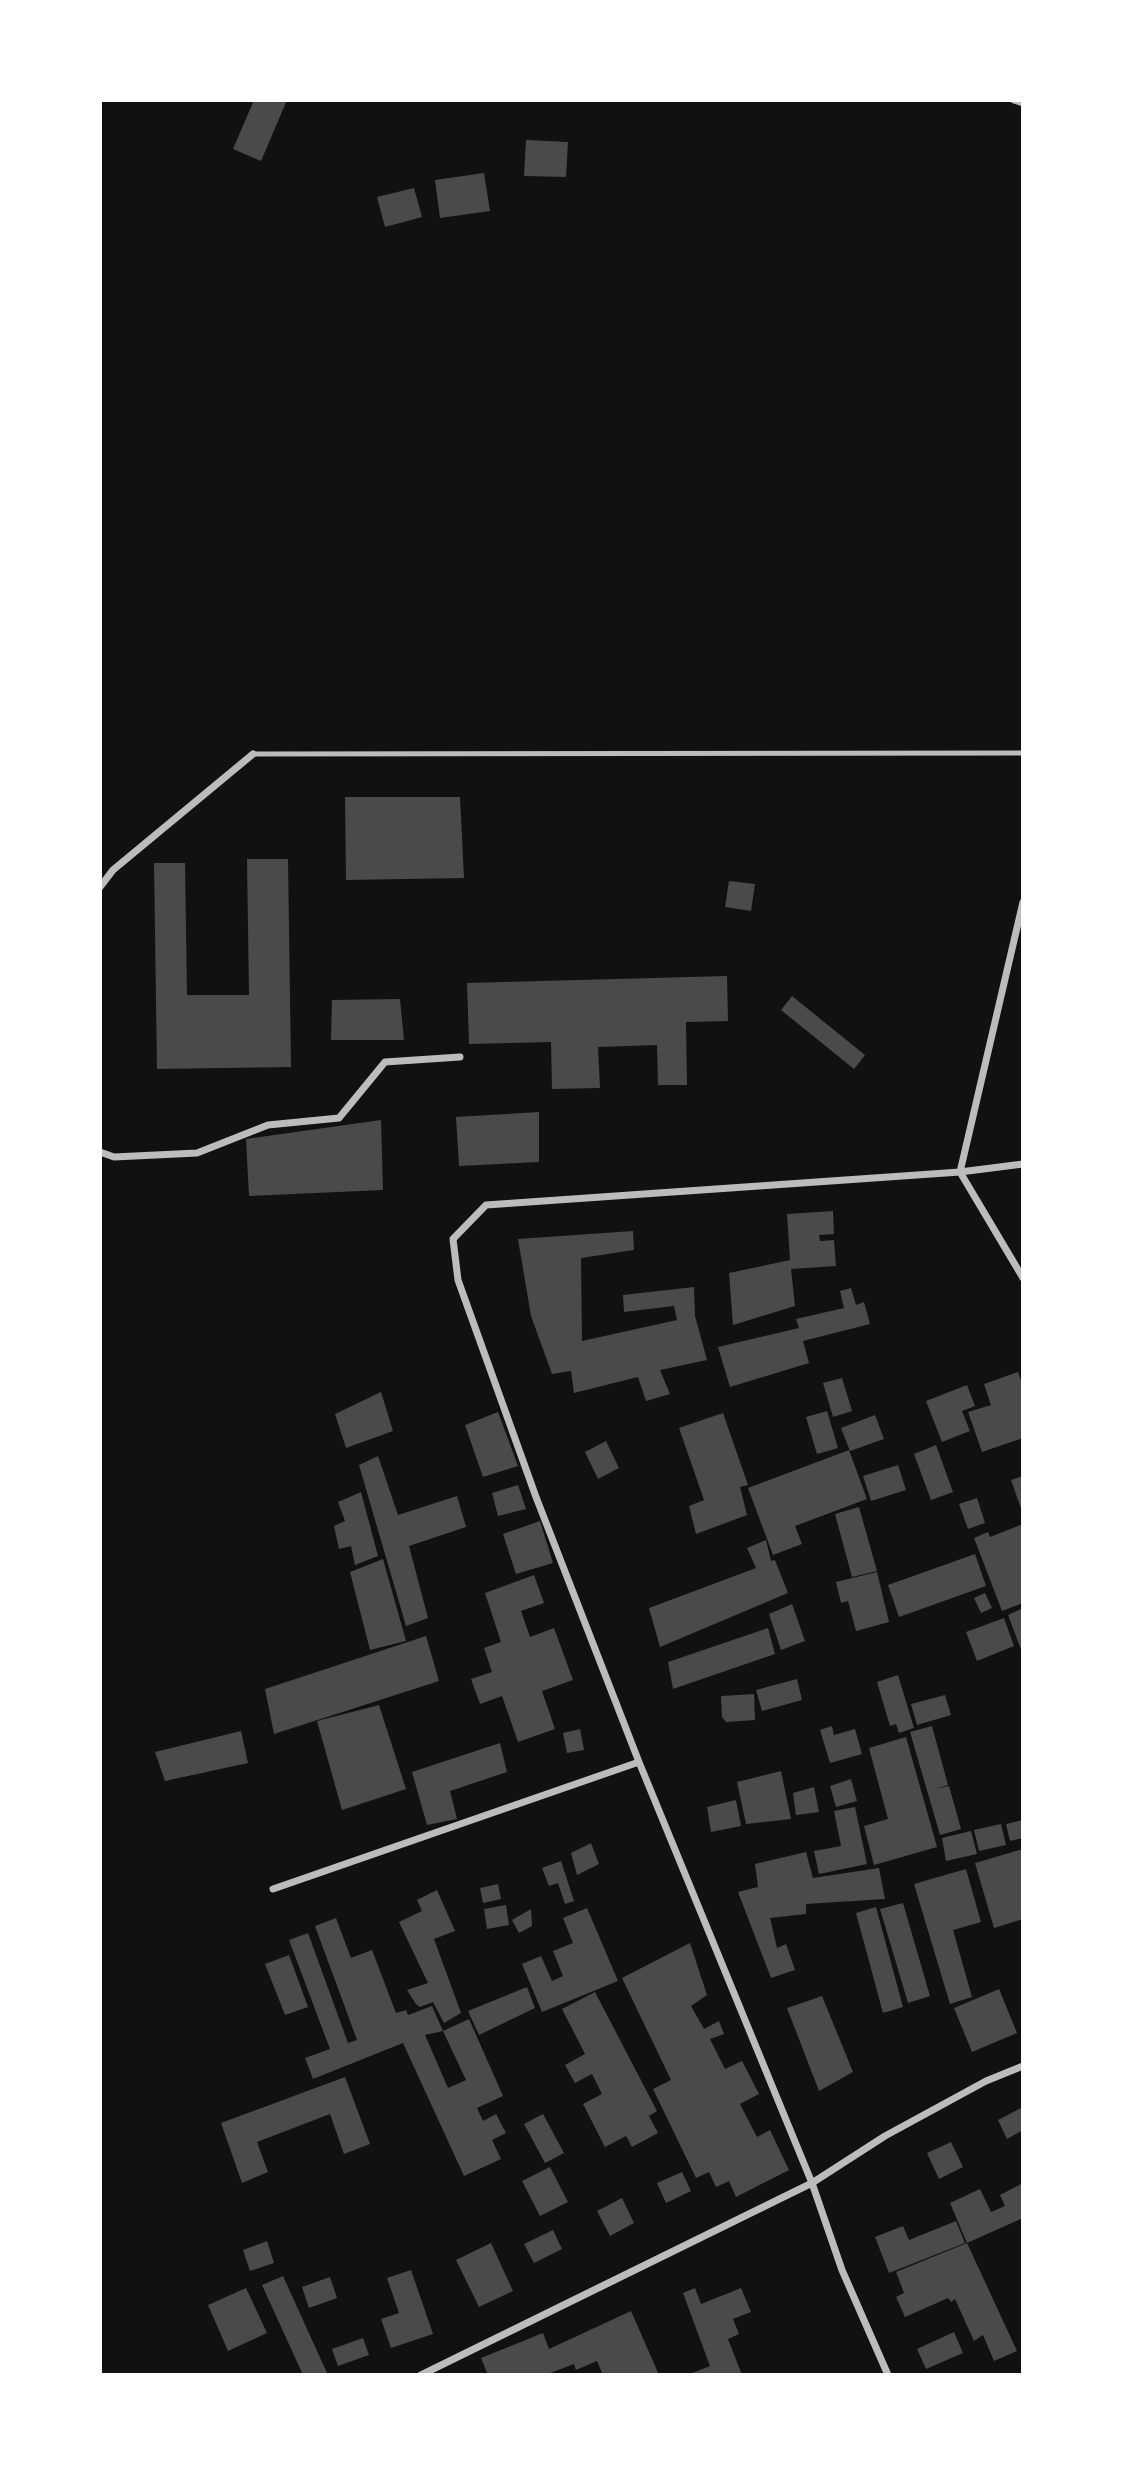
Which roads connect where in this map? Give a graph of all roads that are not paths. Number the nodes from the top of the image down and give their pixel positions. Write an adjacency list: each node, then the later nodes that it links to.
1 (1014, 100): 2 (street)
2 (1023, 103)
3 (1023, 753): 4 (lane)
4 (253, 754): 5 (street)
5 (100, 887)
6 (1023, 902): 10 (street)
7 (460, 1057): 8 (street)
8 (100, 1152)
9 (1023, 1164): 10 (street)
10 (960, 1172): 11 (street); 12 (street)
11 (1023, 1278)
12 (639, 1762): 13 (street); 15 (street)
13 (273, 1889)
14 (1023, 2066): 15 (street)
15 (812, 2183): 16 (street); 17 (street)
16 (421, 2375)
17 (888, 2375)

